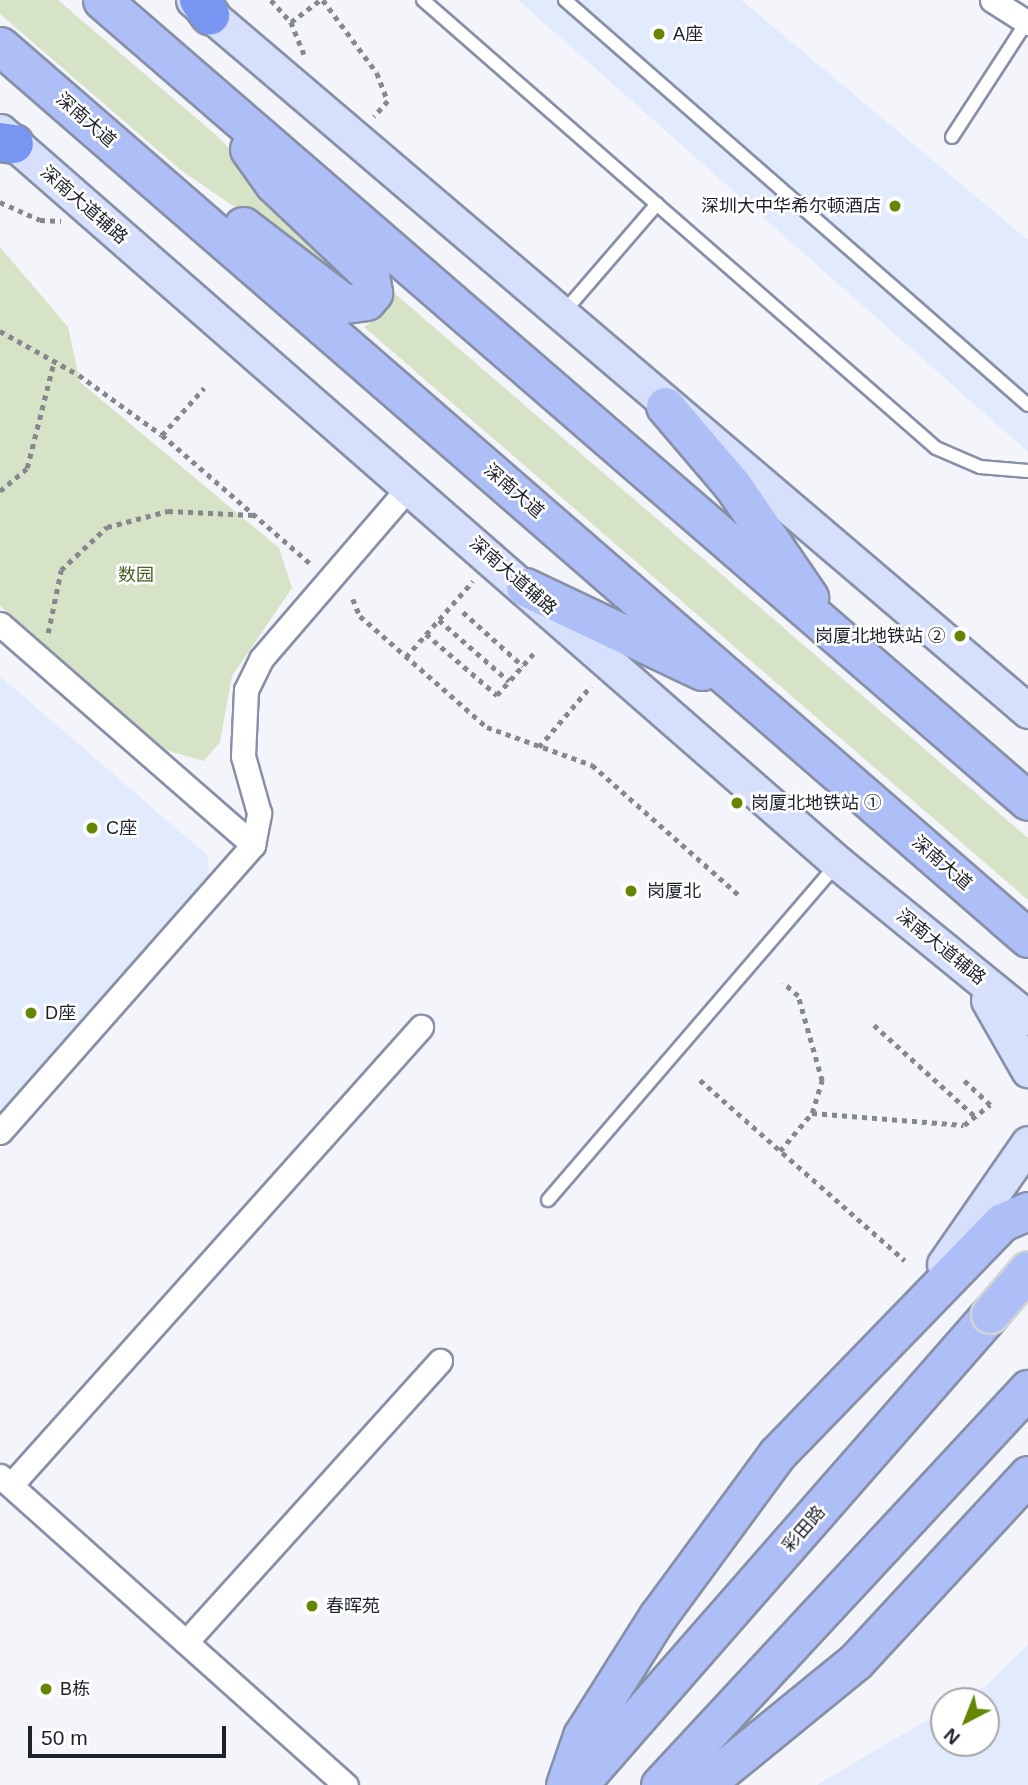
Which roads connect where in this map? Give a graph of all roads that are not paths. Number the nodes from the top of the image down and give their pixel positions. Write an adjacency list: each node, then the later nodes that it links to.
1 (102, 0): 8 (main road)
2 (423, 0): 12 (lane)
3 (565, 0): 14 (lane)
4 (992, 0): 6 (street)
5 (201, 5): 13 (main road)
6 (1028, 21): 9 (lane)
7 (0, 46): 11 (main road, 深南大道)
8 (212, 97): 11 (main road); 20 (main road)
9 (952, 138)
10 (5, 139): 17 (main road, 深南大道辅路)
11 (148, 172): 21 (main road, 深南大道)
12 (657, 204): 13 (lane); 16 (lane)
13 (560, 316): 15 (main road)
14 (1028, 405)
15 (665, 406): 20 (main road); 22 (main road)
16 (1028, 471)
17 (409, 487): 18 (main road, 深南大道辅路); 24 (street)
18 (525, 587): 21 (main road); 25 (main road, 深南大道辅路)
19 (0, 624): 24 (street)
20 (832, 633): 23 (main road)
21 (744, 691): 26 (main road, 深南大道)
22 (1028, 711)
23 (1028, 800)
24 (253, 845): 32 (street)
25 (838, 863): 27 (main road, 深南大道辅路); 34 (lane)
26 (1015, 927): 28 (main road, 深南大道)
27 (935, 942): 29 (main road, 深南大道辅路); 31 (main road)
28 (1028, 954)
29 (1028, 1018)
30 (421, 1027): 41 (street)
31 (1028, 1070)
32 (0, 1132)
33 (1028, 1143): 37 (main road)
34 (548, 1200)
35 (1028, 1211): 37 (main road)
36 (1028, 1270): 46 (main road, 彩田路, bridge)
37 (898, 1328): 45 (main road)
38 (440, 1361): 43 (street)
39 (1028, 1389): 47 (main road)
40 (1028, 1457): 42 (main road)
41 (5, 1480): 43 (street)
42 (1017, 1486): 48 (main road)
43 (186, 1642): 44 (street)
44 (346, 1785)
45 (565, 1785)
46 (578, 1785)
47 (660, 1785)
48 (704, 1785)

